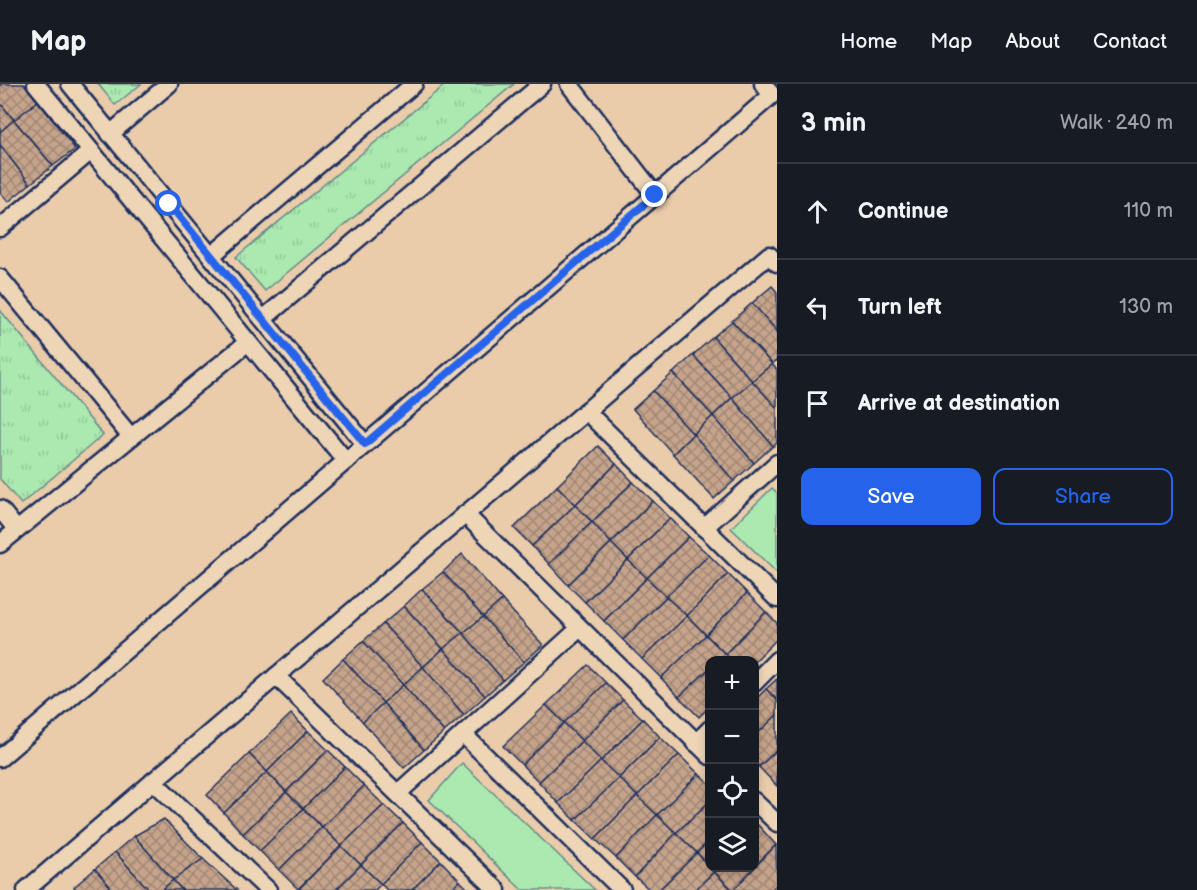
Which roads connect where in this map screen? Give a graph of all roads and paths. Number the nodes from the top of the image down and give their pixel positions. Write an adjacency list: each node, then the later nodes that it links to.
1 (36, 84): 9 (street)
2 (70, 84): 8 (street)
3 (169, 84): 8 (street)
4 (414, 84): 14 (street)
5 (542, 84): 17 (street)
6 (569, 84): 10 (street)
7 (763, 84): 10 (street)
8 (110, 134): 11 (street)
9 (91, 151): 12 (street); 13 (street)
10 (655, 195): 23 (street)
11 (169, 204): 12 (street); 14 (street)
12 (149, 222): 18 (street)
13 (0, 228)
14 (211, 256): 17 (street)
15 (777, 263): 21 (street)
16 (0, 278): 22 (street)
17 (263, 319): 19 (street)
18 (248, 342): 20 (street); 22 (street)
19 (283, 344): 20 (street); 23 (street)
20 (263, 361): 24 (street)
21 (586, 411): 27 (street); 28 (street)
22 (131, 437): 29 (street)
23 (365, 444): 24 (street)
24 (346, 461): 40 (street)
25 (775, 469): 28 (street)
26 (0, 509): 29 (street)
27 (465, 514): 32 (street); 34 (street)
28 (704, 528): 31 (street)
29 (17, 530): 30 (street)
30 (0, 544)
31 (777, 599)
32 (580, 628): 36 (street); 38 (street)
33 (777, 660): 35 (street)
34 (276, 676): 41 (street); 42 (street)
35 (759, 678)
36 (463, 734): 42 (street); 48 (street)
37 (705, 734): 38 (street)
38 (696, 743): 39 (street)
39 (705, 751)
40 (1, 754)
41 (153, 781): 45 (street); 46 (street)
42 (398, 794): 47 (street)
43 (759, 806): 44 (street)
44 (777, 823)
45 (26, 890)
46 (268, 890)
47 (497, 890)
48 (622, 890)

